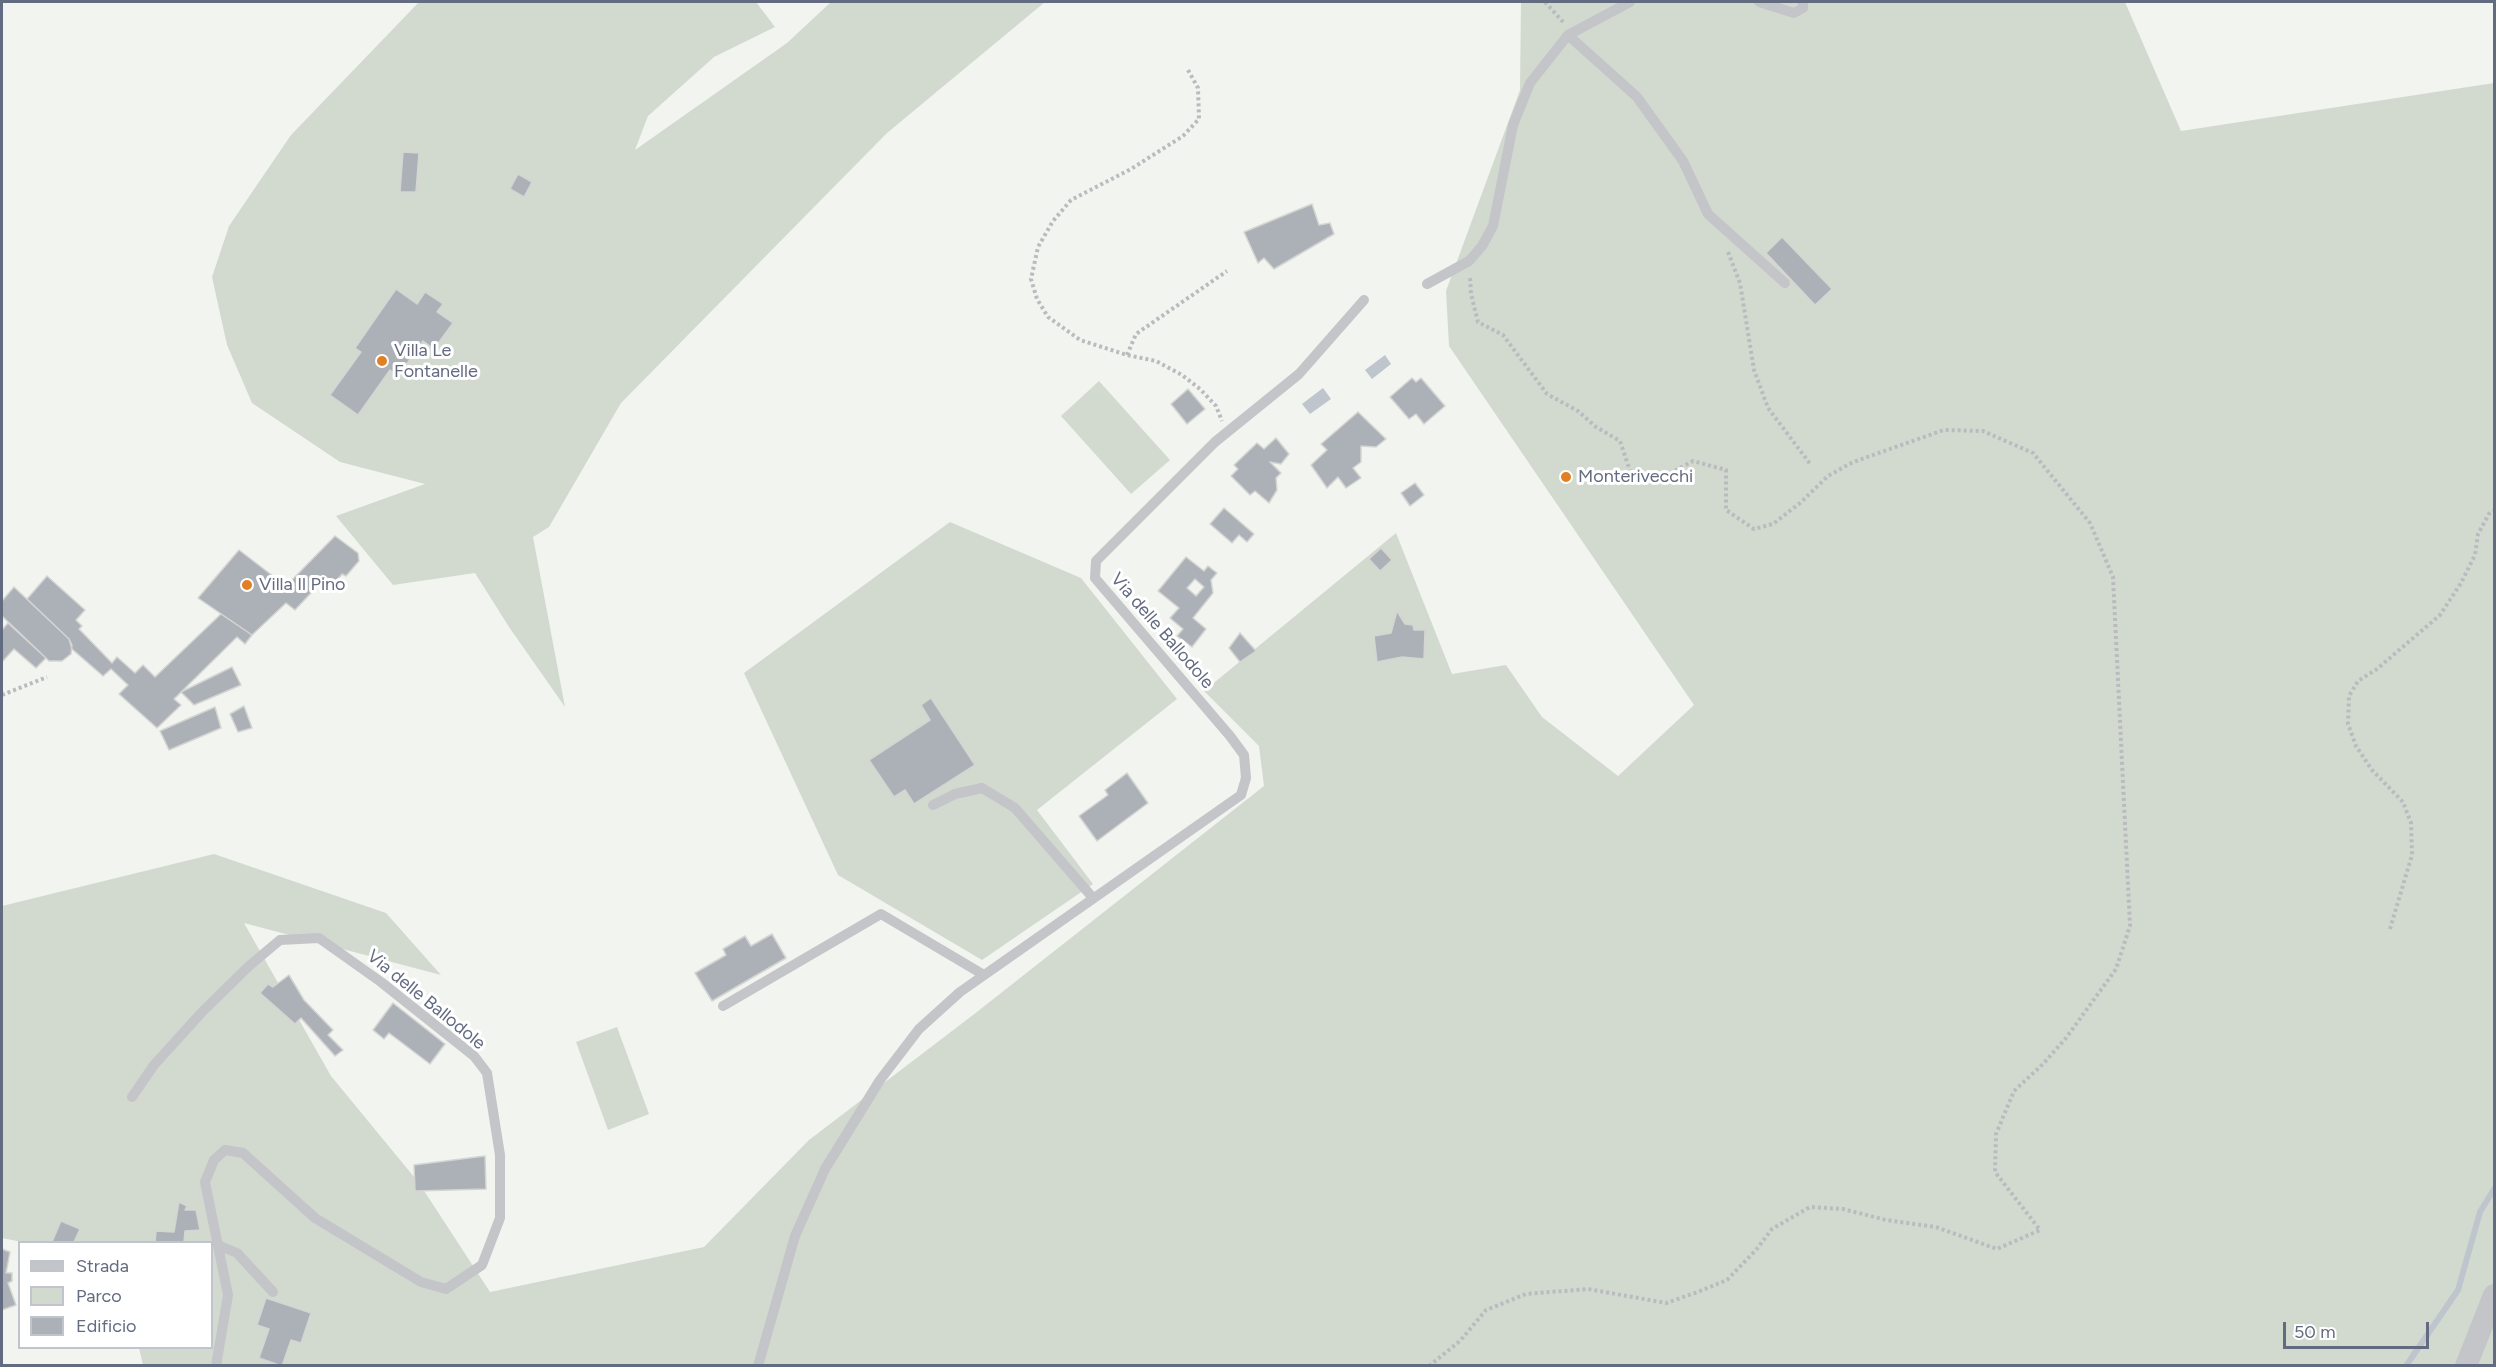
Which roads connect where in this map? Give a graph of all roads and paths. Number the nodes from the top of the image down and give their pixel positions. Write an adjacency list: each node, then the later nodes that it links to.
1 (1545, 2): 5 (path)
2 (1630, 2): 5 (lane)
3 (1759, 2): 4 (lane)
4 (1803, 2)
5 (1568, 35): 8 (lane); 10 (lane)
6 (1188, 70): 13 (path)
7 (1725, 247): 15 (path)
8 (1469, 261): 11 (lane); 30 (path)
9 (1227, 271): 13 (path)
10 (1785, 283)
11 (1427, 284)
12 (1364, 300): 14 (lane, Via delle Ballodole)
13 (1127, 355): 14 (path)
14 (1227, 433): 20 (lane, Via delle Ballodole)
15 (1811, 465)
16 (2494, 511): 21 (path)
17 (47, 677): 18 (path)
18 (2, 695)
19 (933, 805): 20 (lane)
20 (1093, 898): 22 (lane, Via delle Ballodole)
21 (2390, 929)
22 (984, 975): 23 (lane); 29 (lane, Via delle Ballodole)
23 (723, 1006)
24 (132, 1097): 25 (lane, Via delle Ballodole)
25 (218, 1245): 26 (lane); 28 (lane, Via delle Ballodole)
26 (273, 1292)
27 (2494, 1295): 31 (street)
28 (216, 1365)
29 (758, 1365)
30 (1429, 1365)
31 (2466, 1365)

